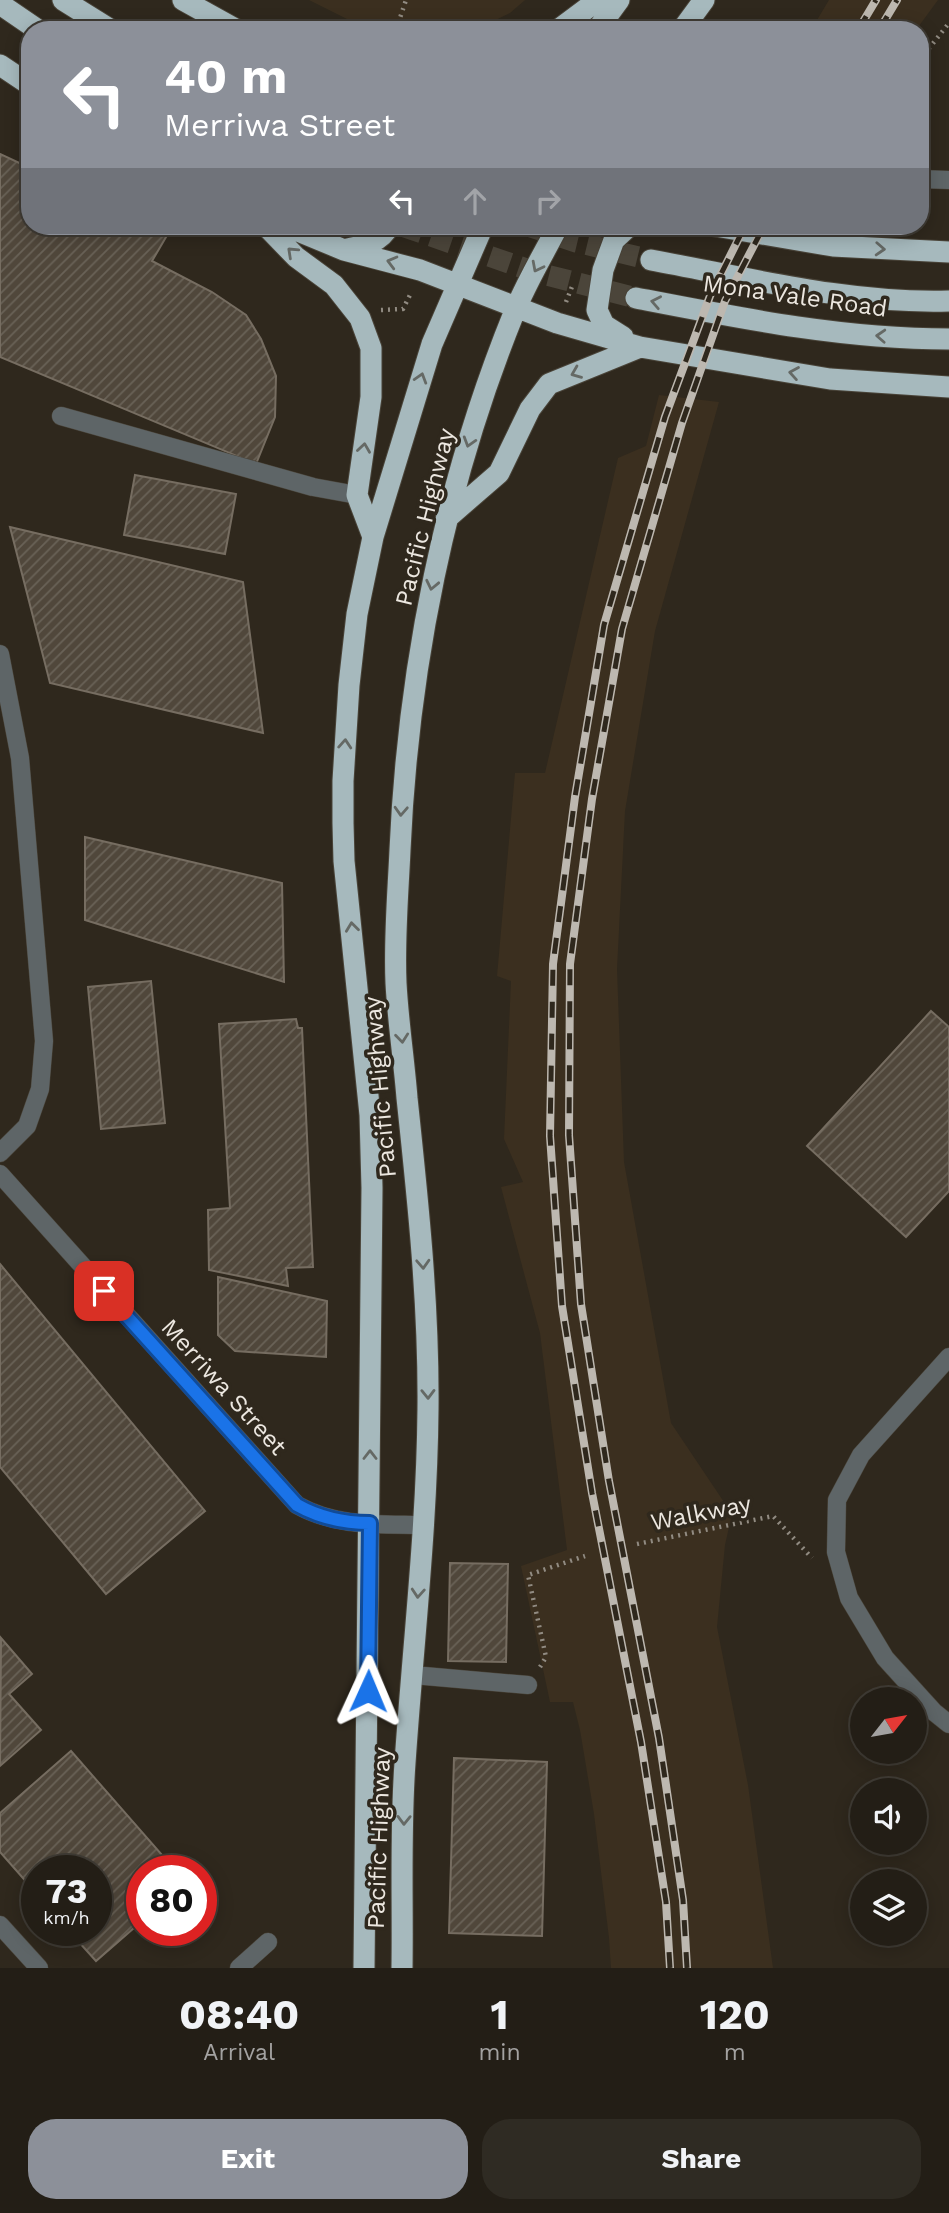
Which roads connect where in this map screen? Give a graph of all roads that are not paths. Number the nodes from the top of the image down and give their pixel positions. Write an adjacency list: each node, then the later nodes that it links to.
1 (63, 0): 8 (highway)
2 (183, 0): 9 (highway)
3 (598, 0): 10 (highway)
4 (619, 0): 11 (highway)
5 (704, 0): 12 (highway)
6 (0, 4): 7 (highway)
7 (25, 21)
8 (97, 21)
9 (221, 21)
10 (570, 21)
11 (604, 21)
12 (689, 21)
13 (0, 65): 14 (highway)
14 (21, 79)
15 (929, 179): 16 (street)
16 (949, 180)
17 (275, 235): 37 (highway, one-way to 17)
18 (308, 235): 26 (highway)
19 (383, 235): 26 (highway)
20 (479, 235): 29 (highway, Pacific Highway)
21 (553, 235): 32 (highway, Pacific Highway, one-way to 32)
22 (619, 235): 34 (highway)
23 (768, 235): 25 (highway)
24 (835, 235): 25 (street)
25 (833, 246): 27 (highway, one-way to 27)
26 (344, 250): 29 (highway, one-way to 26)
27 (949, 252)
28 (651, 260): 31 (highway, Mona Vale Road)
29 (456, 283): 32 (highway); 39 (highway, Pacific Highway, one-way to 29)
30 (636, 298): 33 (highway, Mona Vale Road, one-way to 30)
31 (949, 301)
32 (516, 309): 34 (highway); 38 (highway, Pacific Highway, one-way to 38)
33 (949, 339)
34 (640, 347): 35 (highway, one-way to 34); 38 (highway, one-way to 38)
35 (949, 387)
36 (61, 416): 37 (street)
37 (357, 495): 39 (highway)
38 (446, 519): 45 (highway, Pacific Highway, one-way to 45)
39 (373, 537): 44 (highway, Pacific Highway, one-way to 39)
40 (0, 654): 41 (street)
41 (0, 1153)
42 (0, 1174): 44 (street, Merriwa Street)
43 (949, 1357): 48 (street)
44 (370, 1523): 45 (street, Merriwa Street); 53 (highway, Pacific Highway)
45 (422, 1525): 46 (highway, Pacific Highway, one-way to 46)
46 (413, 1675): 47 (street); 54 (highway, Pacific Highway, one-way to 54)
47 (528, 1685)
48 (949, 1724)
49 (0, 1925): 51 (street)
50 (268, 1942): 52 (street)
51 (39, 1968)
52 (239, 1968)
53 (364, 1968)
54 (402, 1968)

